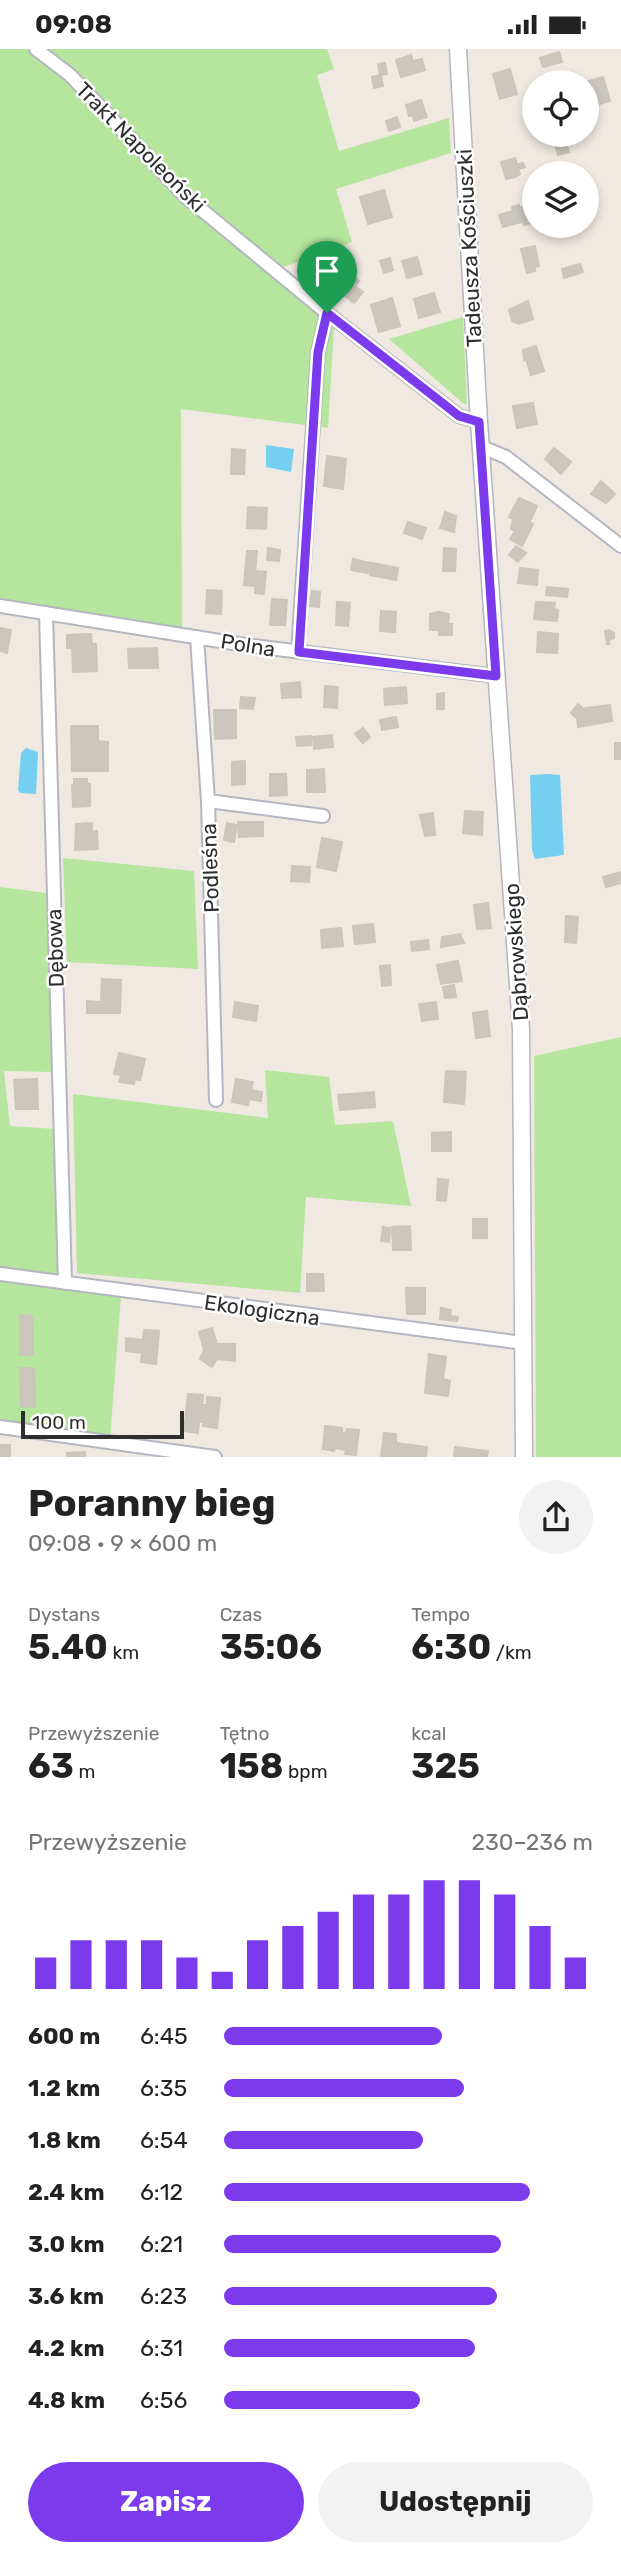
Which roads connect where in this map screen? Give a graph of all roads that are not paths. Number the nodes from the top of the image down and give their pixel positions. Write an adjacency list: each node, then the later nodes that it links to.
1 (36, 49): 3 (street, Trakt Napoleoński)
2 (458, 49): 4 (street, Tadeusza Kościuszki)
3 (327, 313): 4 (street, Trakt Napoleoński); 10 (street)
4 (479, 422): 5 (street, Tadeusza Kościuszki)
5 (482, 447): 6 (street); 11 (street, Dąbrowskiego)
6 (621, 546)
7 (0, 606): 8 (street, Polna)
8 (46, 613): 9 (street, Polna); 16 (street, Dębowa)
9 (197, 636): 10 (street, Polna); 12 (street, Podleśna)
10 (299, 652): 11 (street, Polna)
11 (496, 676): 17 (street, Dąbrowskiego)
12 (208, 801): 13 (street); 14 (street, Podleśna)
13 (323, 816)
14 (216, 1100)
15 (0, 1274): 16 (street, Ekologiczna)
16 (65, 1283): 17 (street, Ekologiczna)
17 (523, 1343): 22 (street, Dąbrowskiego)
18 (0, 1426): 19 (street)
19 (109, 1442): 20 (street); 21 (street)
20 (108, 1457)
21 (215, 1457)
22 (524, 1457)

